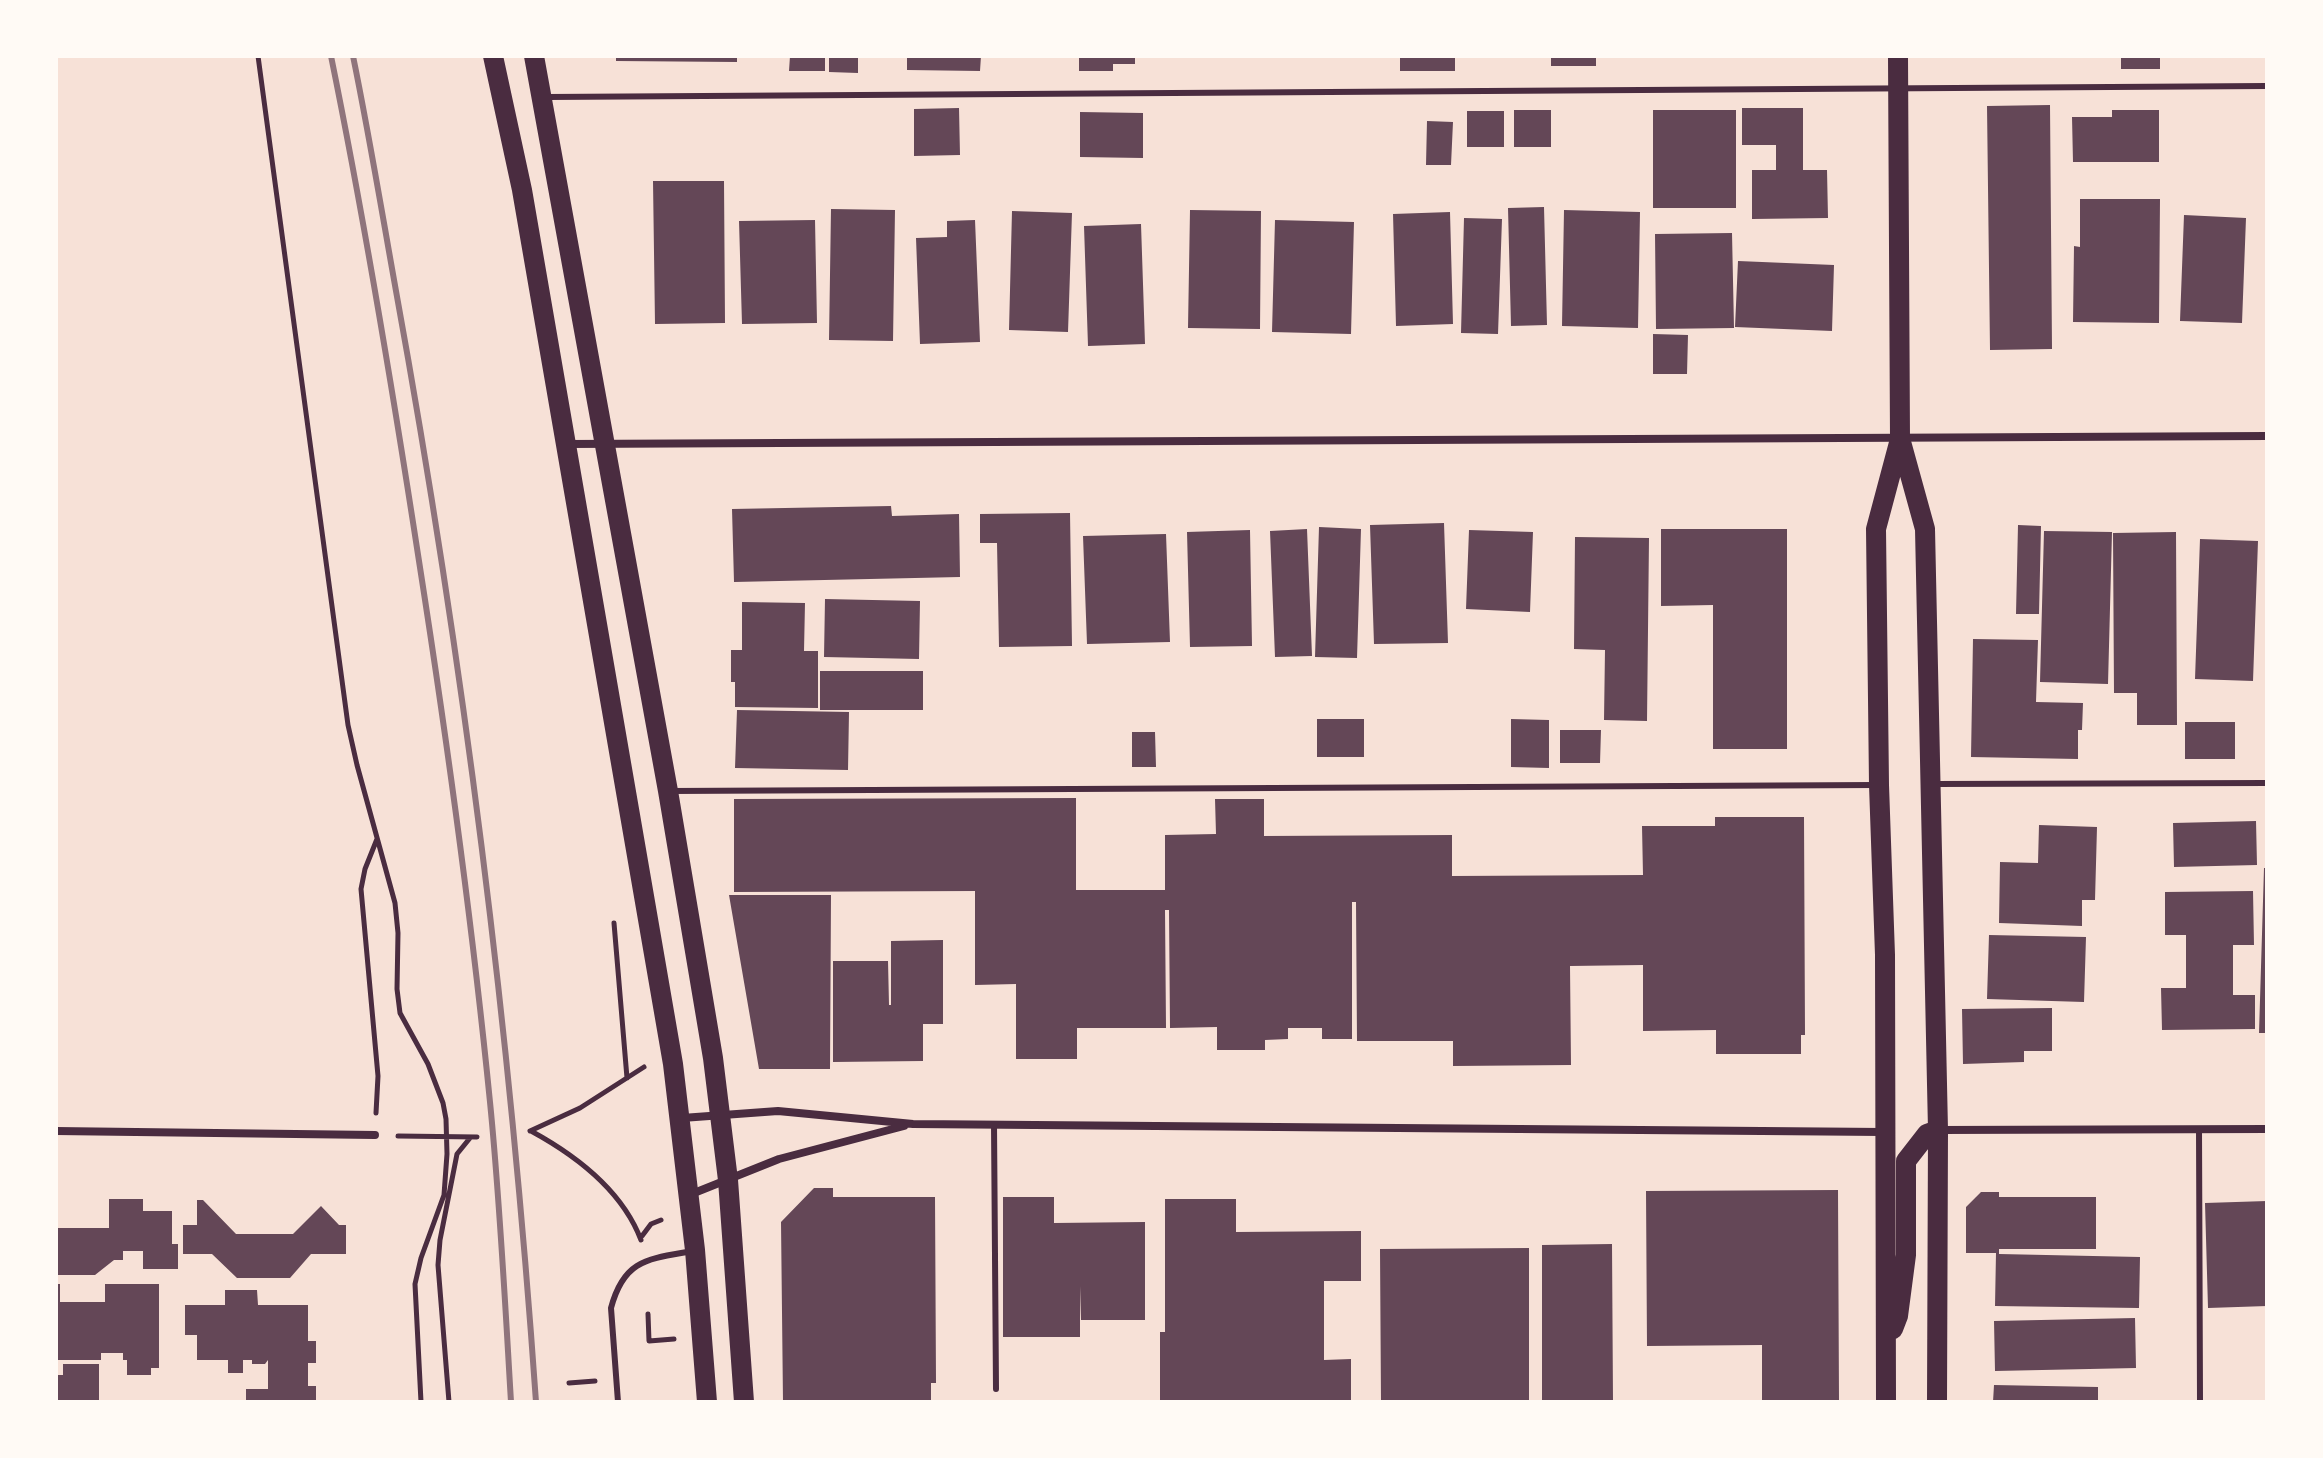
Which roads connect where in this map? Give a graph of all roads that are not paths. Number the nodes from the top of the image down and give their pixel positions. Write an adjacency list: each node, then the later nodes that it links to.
1 (493, 56): 9 (main road)
2 (534, 56): 6 (main road)
3 (1898, 56): 5 (main road)
4 (2267, 86): 5 (lane)
5 (1898, 87): 6 (lane); 8 (main road)
6 (542, 97): 10 (main road)
7 (2267, 436): 8 (street)
8 (1900, 439): 10 (street); 12 (main road); 13 (main road)
9 (566, 444): 10 (street); 16 (main road)
10 (606, 444): 14 (main road)
11 (2267, 783): 12 (lane)
12 (1931, 784): 21 (main road)
13 (1879, 785): 14 (lane); 23 (main road)
14 (668, 791): 15 (main road)
15 (720, 1115): 16 (street); 17 (street); 25 (main road)
16 (681, 1118): 26 (main road)
17 (913, 1124): 18 (street); 25 (street)
18 (994, 1124): 23 (street); 29 (lane)
19 (2199, 1129): 20 (street); 21 (street); 35 (lane)
20 (2267, 1129)
21 (1938, 1130): 28 (main road); 34 (main road)
22 (56, 1131): 24 (street)
23 (1885, 1132): 28 (main road)
24 (375, 1135)
25 (728, 1180): 26 (street); 32 (main road)
26 (689, 1195): 27 (main road)
27 (695, 1250): 30 (lane); 31 (main road)
28 (1885, 1349): 33 (main road)
29 (996, 1389)
30 (618, 1402)
31 (707, 1402)
32 (744, 1402)
33 (1886, 1402)
34 (1937, 1402)
35 (2200, 1402)

